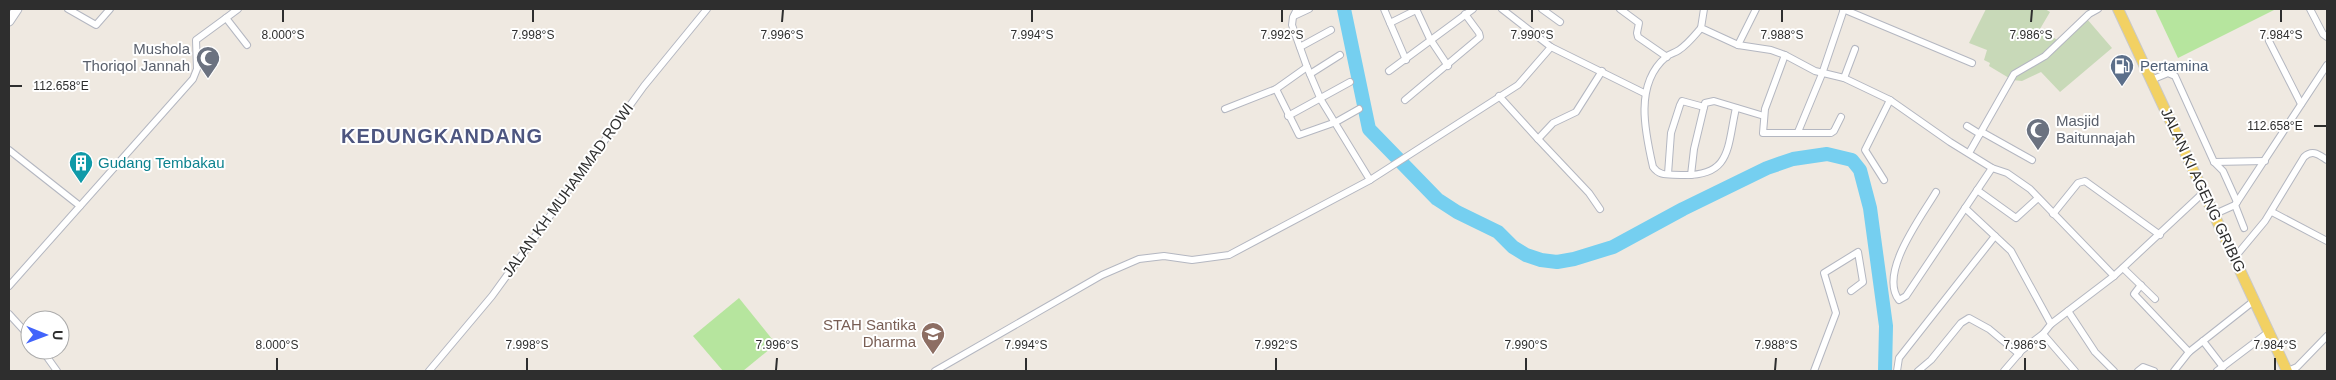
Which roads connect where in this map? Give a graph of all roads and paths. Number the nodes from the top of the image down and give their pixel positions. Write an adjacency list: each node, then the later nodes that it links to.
1 (17, 9): 23 (street)
2 (68, 9): 3 (street)
3 (110, 9)
4 (238, 9): 22 (street)
5 (707, 9): 118 (street, JALAN KH MUHAMMAD ROWI)
6 (1297, 9): 21 (street)
7 (1308, 9): 21 (street)
8 (1384, 9): 25 (street)
9 (1416, 9): 25 (street); 29 (street)
10 (1474, 9): 20 (street)
11 (1502, 9): 34 (street)
12 (1542, 9): 24 (street)
13 (1620, 9): 38 (street)
14 (1704, 9): 26 (street)
15 (1756, 9): 32 (street)
16 (1844, 9): 40 (street); 47 (street)
17 (2098, 9): 68 (street)
18 (2118, 9): 49 (main road, JALAN KI AGENG GRIBIG)
19 (2310, 9): 28 (street)
20 (1466, 14): 29 (street); 42 (street)
21 (1293, 17): 33 (street)
22 (226, 18): 31 (street); 86 (street)
23 (9, 21)
24 (1560, 22)
25 (1390, 23): 39 (street)
26 (1701, 28): 32 (street); 38 (street)
27 (1331, 30): 33 (street)
28 (2327, 37)
29 (1430, 39): 39 (street); 42 (street)
30 (2269, 40): 57 (street)
31 (247, 45)
32 (1738, 45): 37 (street)
33 (1300, 47): 43 (street)
34 (1551, 48): 45 (street); 53 (street)
35 (1855, 49): 48 (street)
36 (1340, 55): 46 (street)
37 (1785, 55): 47 (street); 63 (street)
38 (1666, 56): 52 (street)
39 (1406, 60): 44 (street)
40 (1972, 63)
41 (2327, 65): 57 (street)
42 (1448, 66): 55 (street)
43 (1307, 67): 46 (street); 51 (street)
44 (1389, 71)
45 (1602, 71): 52 (street); 69 (street)
46 (1310, 74): 54 (street)
47 (1822, 74): 48 (street); 67 (street)
48 (1844, 78): 56 (street)
49 (2151, 80): 75 (street); 83 (main road, JALAN KI AGENG GRIBIG)
50 (1350, 82): 54 (street)
51 (1276, 89): 60 (street); 62 (street)
52 (1644, 93): 77 (street)
53 (1499, 96): 69 (street); 79 (street)
54 (1321, 100): 62 (street); 65 (street)
55 (1405, 100)
56 (1890, 100): 71 (street); 80 (street)
57 (2302, 104): 74 (street)
58 (1704, 107): 59 (street); 77 (street); 78 (street)
59 (1736, 108): 63 (street); 78 (street)
60 (1225, 109)
61 (1359, 110): 65 (street)
62 (1288, 116): 65 (street)
63 (1764, 116): 67 (street)
64 (1841, 117): 67 (street)
65 (1336, 122): 79 (street)
66 (1967, 126): 68 (street)
67 (1798, 132)
68 (1981, 133): 71 (street); 72 (street)
69 (1538, 139): 88 (street)
70 (9, 150): 86 (street)
71 (1969, 153): 76 (street)
72 (2032, 160)
73 (2327, 160): 89 (street)
74 (2265, 161): 75 (street); 85 (street)
75 (2214, 162): 85 (street)
76 (1992, 168): 81 (street); 84 (street)
77 (1668, 174): 78 (street)
78 (1690, 175)
79 (1370, 180): 119 (street)
80 (1884, 180)
81 (1977, 190): 84 (street); 87 (street)
82 (1936, 192): 87 (street)
83 (2204, 192): 91 (main road, JALAN KI AGENG GRIBIG); 93 (street)
84 (2038, 198): 90 (street)
85 (2236, 204): 91 (street); 92 (street)
86 (80, 206): 100 (street)
87 (1965, 208): 94 (street)
88 (1600, 209)
89 (2272, 212): 95 (street); 96 (street)
90 (2053, 214): 93 (street); 98 (street)
91 (2215, 214): 96 (main road, JALAN KI AGENG GRIBIG)
92 (2244, 228)
93 (2160, 235): 97 (street)
94 (1995, 236): 106 (street); 120 (street)
95 (2327, 241)
96 (2235, 257): 103 (main road, JALAN KI AGENG GRIBIG)
97 (2123, 268): 98 (street); 99 (street)
98 (2114, 276): 104 (street)
99 (2141, 285): 102 (street); 112 (street)
100 (9, 286)
101 (1851, 291): 116 (street)
102 (2155, 299)
103 (2255, 300): 108 (main road, JALAN KI AGENG GRIBIG); 111 (street)
104 (2068, 311): 106 (street); 124 (street)
105 (9, 314): 107 (street)
106 (2051, 324): 109 (street)
107 (20, 326)
108 (2270, 331): 115 (street); 129 (main road, JALAN KI AGENG GRIBIG)
109 (2043, 334): 113 (street); 123 (street)
110 (2327, 336): 129 (street)
111 (2203, 341): 112 (street); 115 (street)
112 (2189, 352): 127 (street)
113 (2019, 354): 121 (street); 122 (street)
114 (49, 360): 117 (street)
115 (2223, 366): 128 (street)
116 (1816, 370)
117 (57, 371)
118 (429, 371)
119 (935, 371)
120 (1897, 371)
121 (1918, 371)
122 (2004, 371)
123 (2075, 371)
124 (2114, 371)
125 (2138, 371): 126 (street)
126 (2154, 371)
127 (2174, 371)
128 (2217, 371)
129 (2288, 371)

